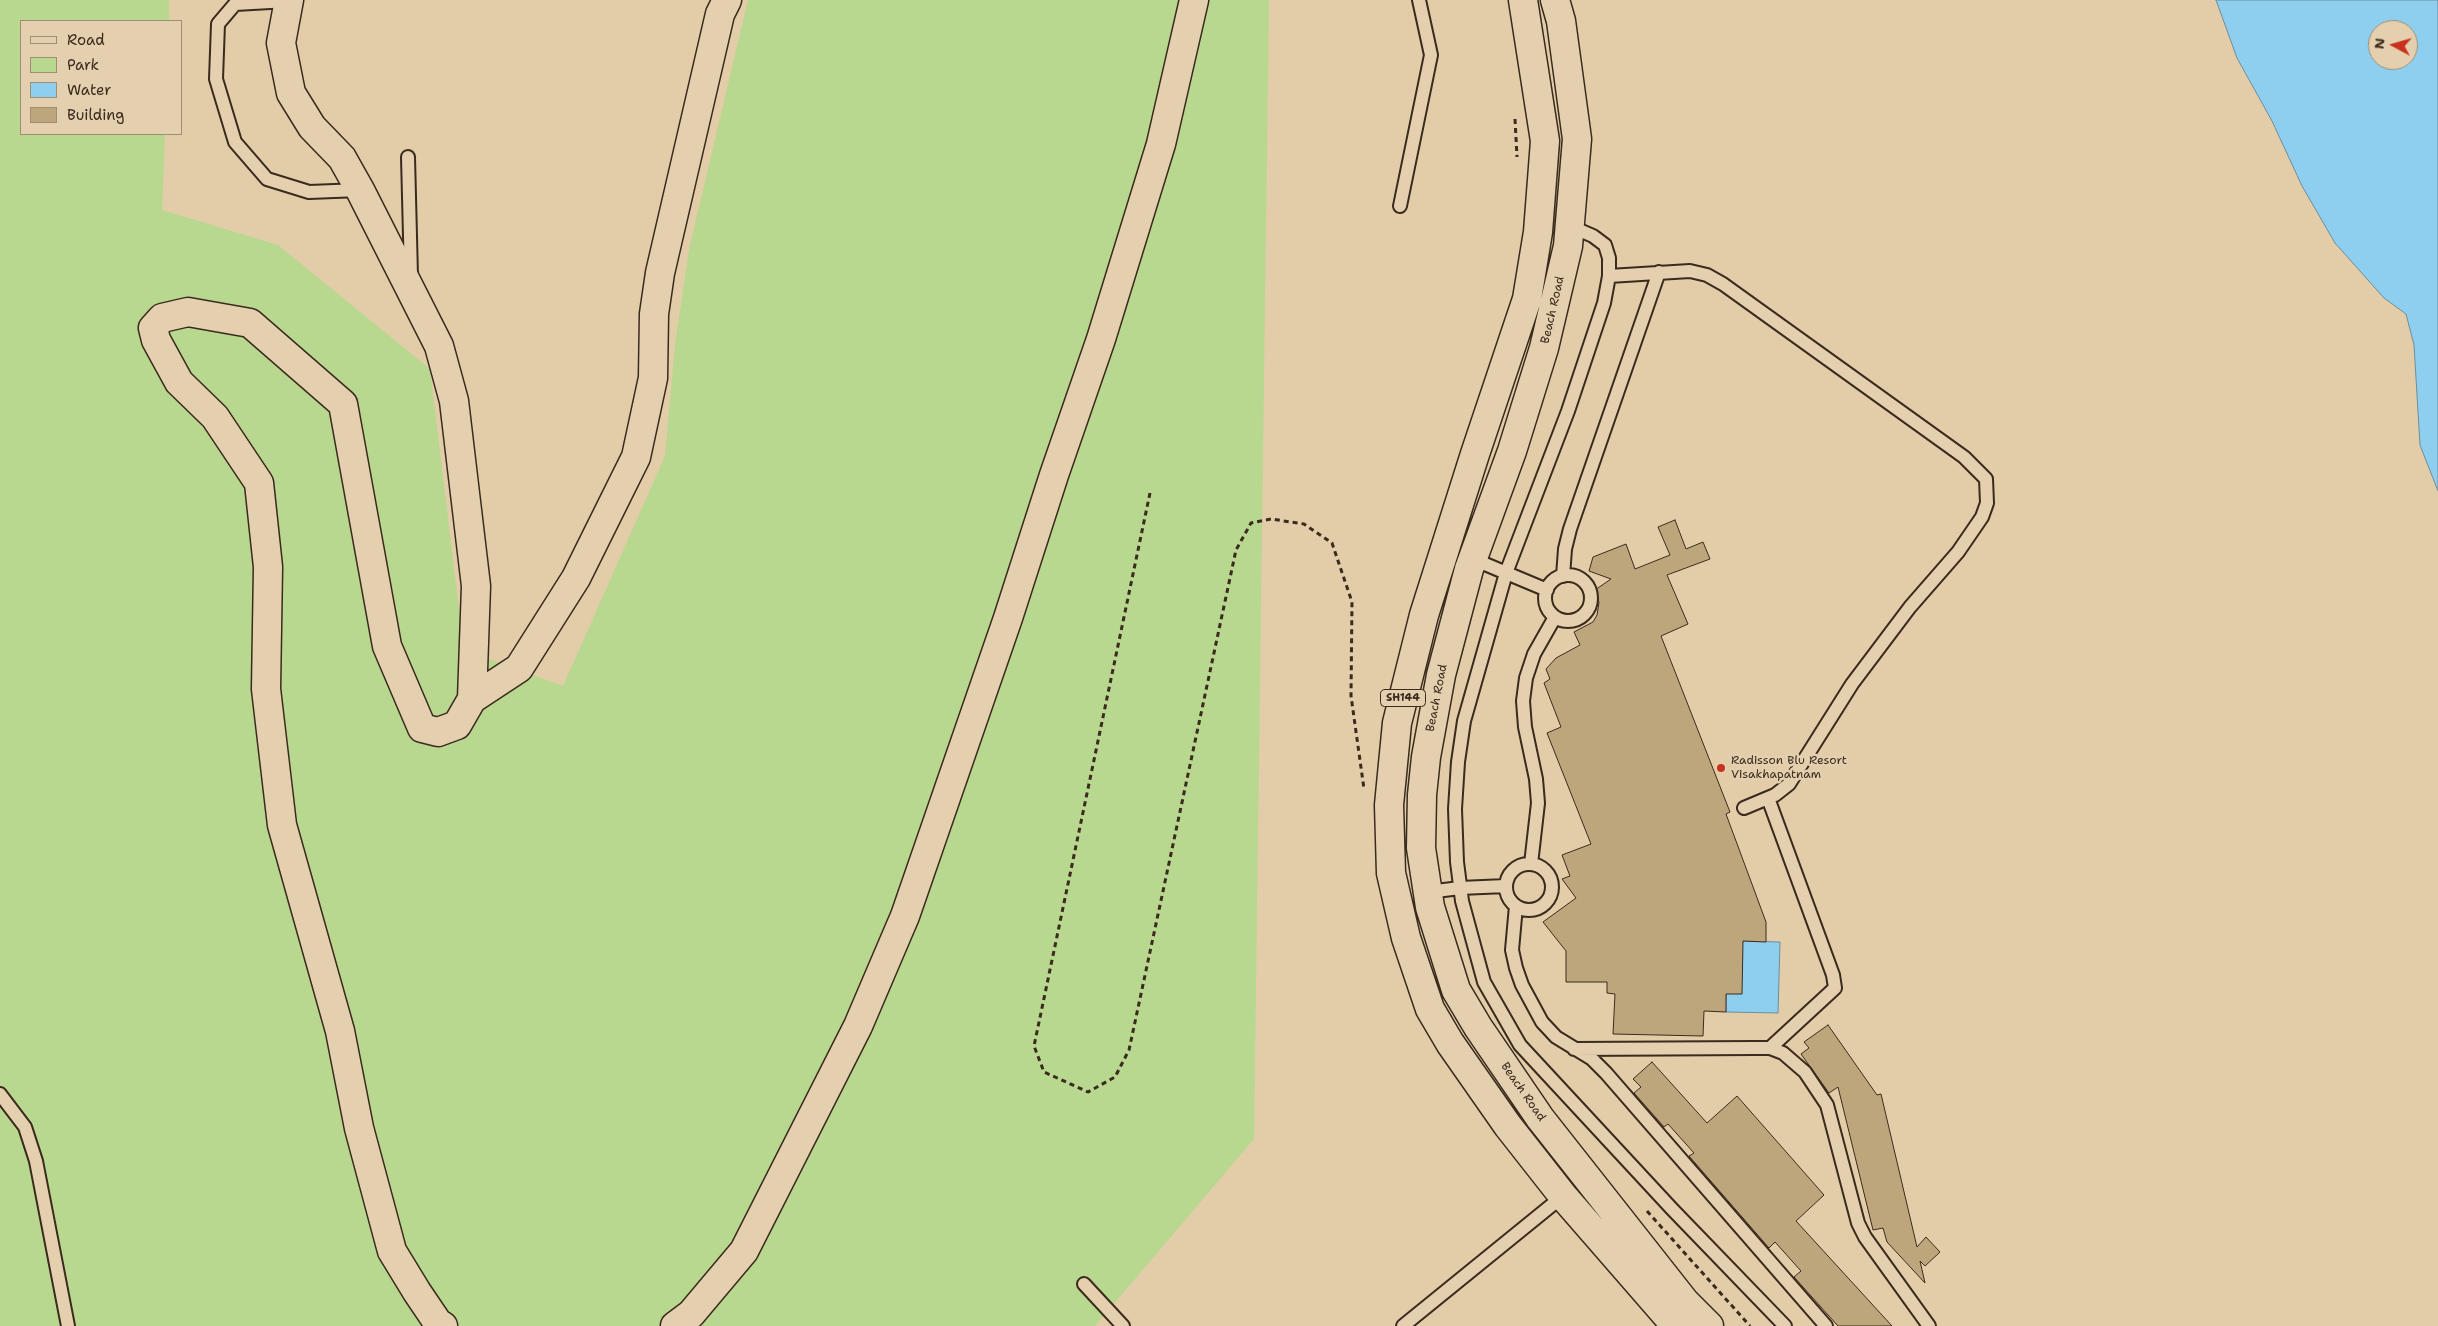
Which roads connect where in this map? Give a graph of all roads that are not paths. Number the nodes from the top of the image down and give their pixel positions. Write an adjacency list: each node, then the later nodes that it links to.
1 (288, 0): 8 (street); 8 (lane)
2 (727, 0): 21 (street)
3 (1194, 0): 36 (street)
4 (1419, 0): 9 (lane)
5 (1523, 0): 14 (street, SH144)
6 (1555, 0): 10 (street, Beach Road / SH144)
7 (408, 157): 13 (lane)
8 (360, 190): 13 (street)
9 (1400, 206)
10 (1570, 226): 12 (lane); 15 (street, Beach Road / SH144)
11 (1659, 272): 12 (lane); 18 (lane); 22 (lane)
12 (1608, 276): 17 (lane)
13 (412, 288): 21 (street)
14 (1467, 478): 15 (street); 32 (street, SH144)
15 (1497, 491): 16 (street, Beach Road / SH144)
16 (1473, 559): 17 (lane); 27 (street, Beach Road / SH144)
17 (1506, 573): 19 (lane); 26 (lane)
18 (1563, 576): 19 (lane); 20 (lane)
19 (1547, 590): 20 (lane)
20 (1555, 617): 24 (lane)
21 (472, 699): 35 (street)
22 (1768, 798): 23 (lane); 29 (lane)
23 (1744, 808)
24 (1531, 864): 25 (lane); 28 (lane)
25 (1506, 886): 26 (lane); 28 (lane)
26 (1460, 888): 27 (lane); 41 (lane)
27 (1428, 892): 40 (street, Beach Road / SH144)
28 (1516, 906): 30 (lane)
29 (1770, 1048): 30 (lane); 43 (lane)
30 (1574, 1049): 42 (lane)
31 (0, 1094): 34 (lane)
32 (1563, 1196): 38 (lane); 39 (street, SH144)
33 (1084, 1284): 37 (lane)
34 (68, 1326)
35 (443, 1326)
36 (675, 1326)
37 (1123, 1326)
38 (1403, 1326)
39 (1676, 1326)
40 (1709, 1326)
41 (1785, 1326)
42 (1826, 1326)
43 (1929, 1326)

